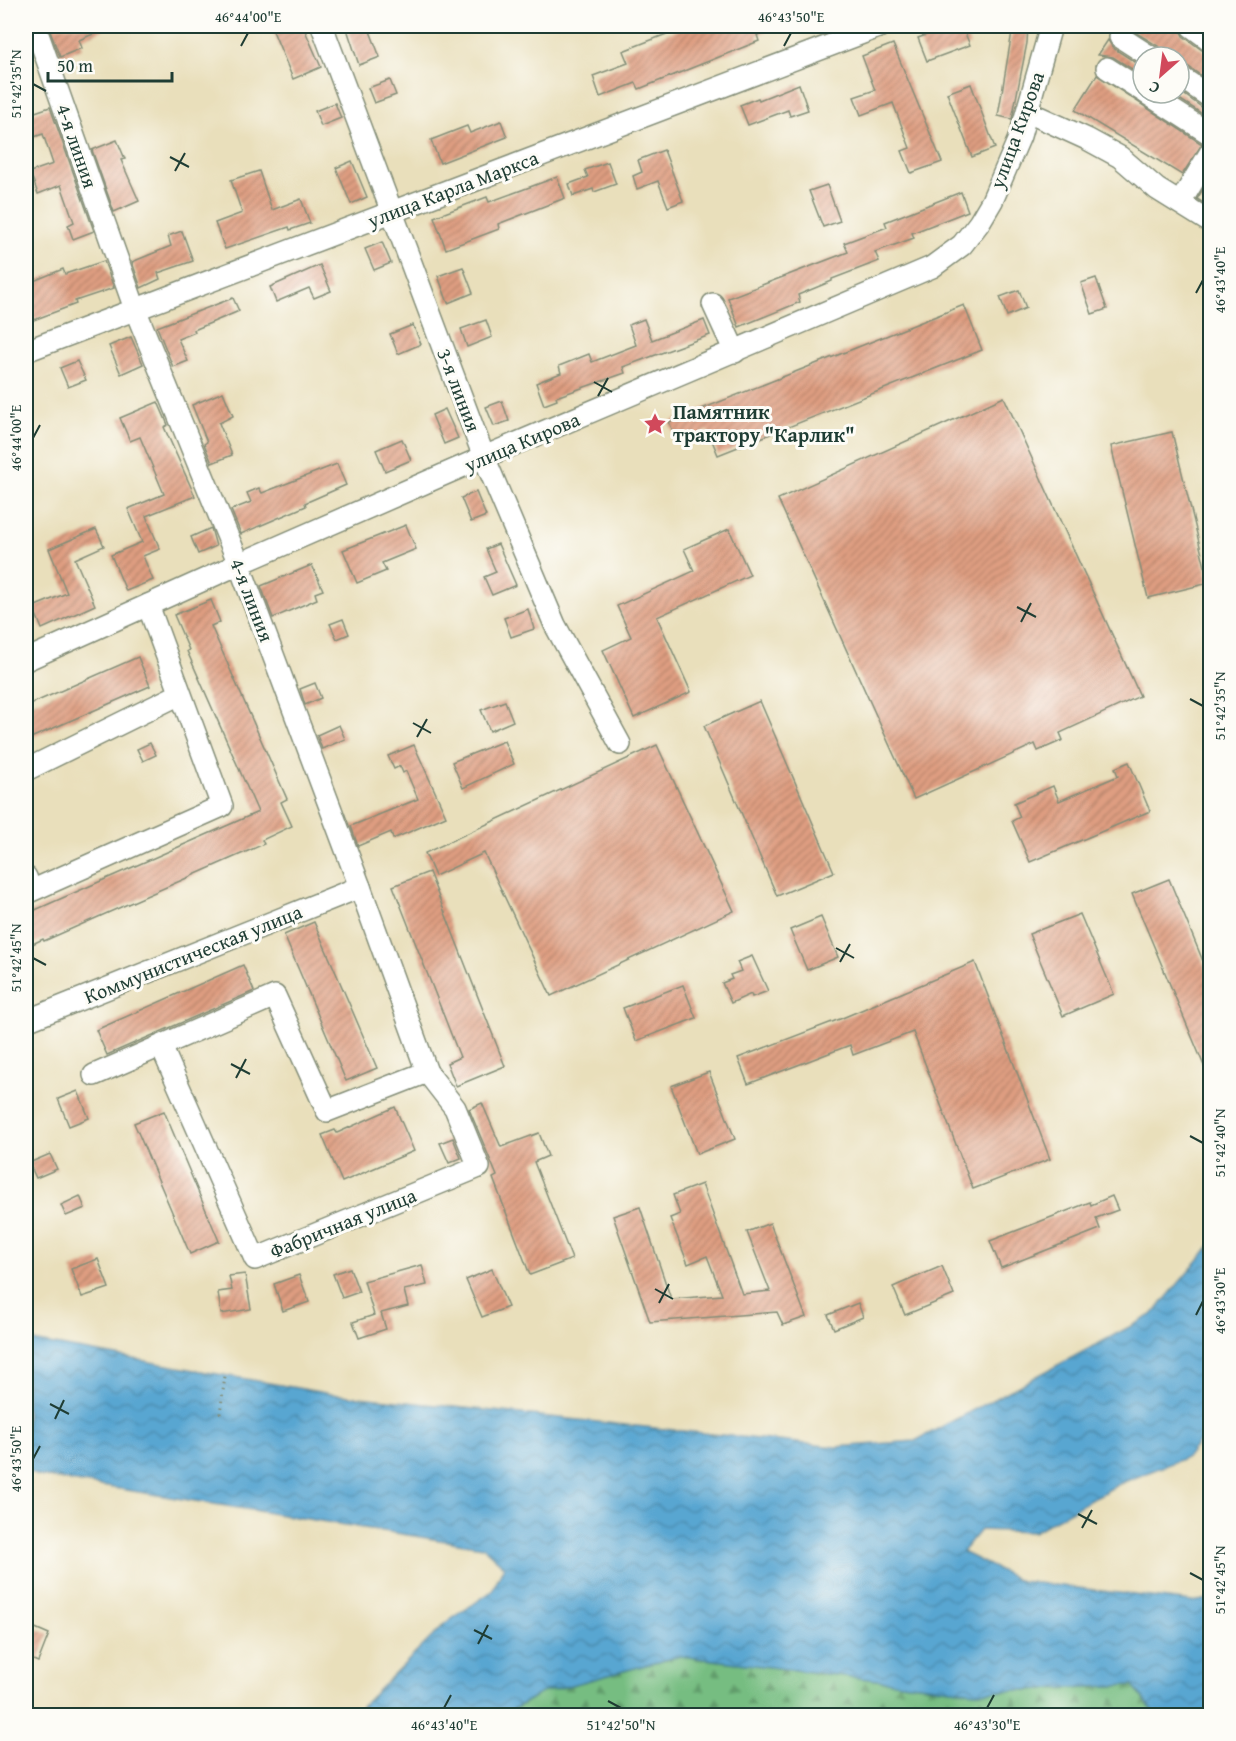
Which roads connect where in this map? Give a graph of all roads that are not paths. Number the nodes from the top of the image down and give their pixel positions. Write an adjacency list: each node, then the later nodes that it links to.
1 (35, 26): 21 (street, 4-я линия)
2 (322, 26): 18 (street, 3-я линия)
3 (881, 26): 18 (street, улица Карла Маркса)
4 (1052, 26): 14 (street, улица Кирова)
5 (1191, 26): 7 (street)
6 (1120, 37): 8 (street)
7 (1210, 40)
8 (1132, 45)
9 (1107, 68): 10 (street)
10 (1131, 84)
11 (1191, 84): 12 (street)
12 (1210, 97)
13 (1164, 105): 15 (street)
14 (1028, 112): 17 (street); 23 (street, улица Кирова)
15 (1210, 134)
16 (1209, 160): 17 (street)
17 (1180, 203): 19 (street)
18 (393, 213): 21 (street, улица Карла Маркса); 24 (street, 3-я линия)
19 (1210, 222)
20 (713, 304): 23 (street)
21 (135, 309): 22 (street, улица Карла Маркса); 25 (street, 4-я линия)
22 (26, 351)
23 (735, 352): 24 (street, улица Кирова)
24 (484, 458): 25 (street, улица Кирова); 29 (street, 3-я линия)
25 (238, 564): 26 (street, улица Кирова); 32 (street, 4-я линия)
26 (148, 605): 27 (street, улица Кирова); 28 (street)
27 (26, 660)
28 (180, 694): 30 (street); 31 (street)
29 (620, 744)
30 (26, 770)
31 (26, 877)
32 (360, 887): 33 (street, Коммунистическая улица); 35 (street, 4-я линия)
33 (26, 1021)
34 (161, 1046): 35 (street); 36 (street); 37 (street, Фабричная улица)
35 (427, 1072): 37 (street, 4-я линия)
36 (94, 1075)
37 (479, 1167)

